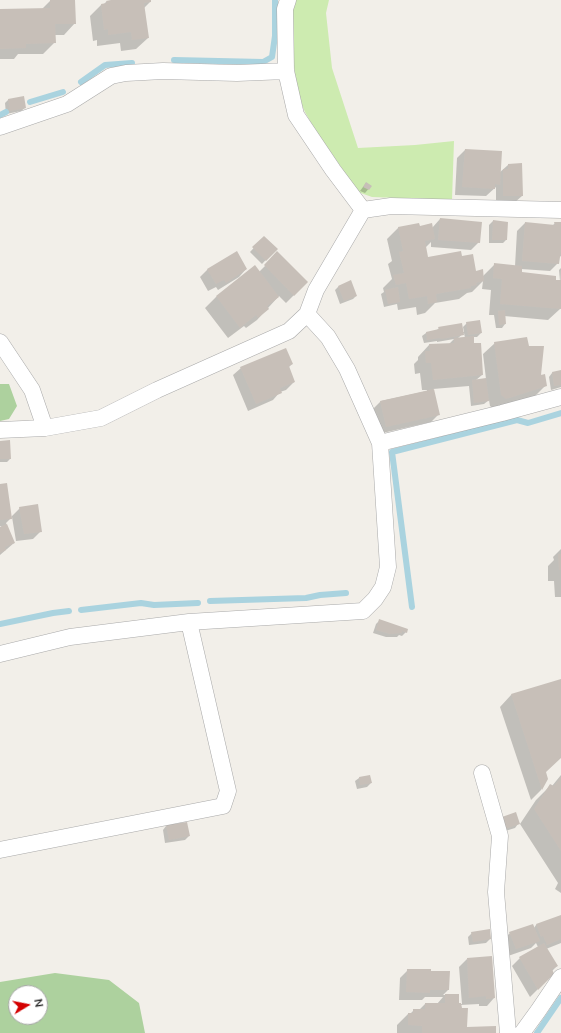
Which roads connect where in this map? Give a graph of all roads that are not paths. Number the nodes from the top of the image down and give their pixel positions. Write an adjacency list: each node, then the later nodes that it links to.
1 (288, 0): 2 (street)
2 (286, 71): 3 (street); 4 (street)
3 (0, 128)
4 (363, 210): 5 (street); 6 (street)
5 (561, 210)
6 (307, 314): 9 (street); 11 (street)
7 (0, 342): 9 (street)
8 (561, 397): 11 (street)
9 (45, 428): 10 (street)
10 (0, 430)
11 (380, 443): 12 (street)
12 (189, 622): 13 (street); 15 (street)
13 (0, 654)
14 (482, 773): 17 (street)
15 (0, 850)
16 (561, 977): 18 (street)
17 (508, 1033)
18 (522, 1033)

